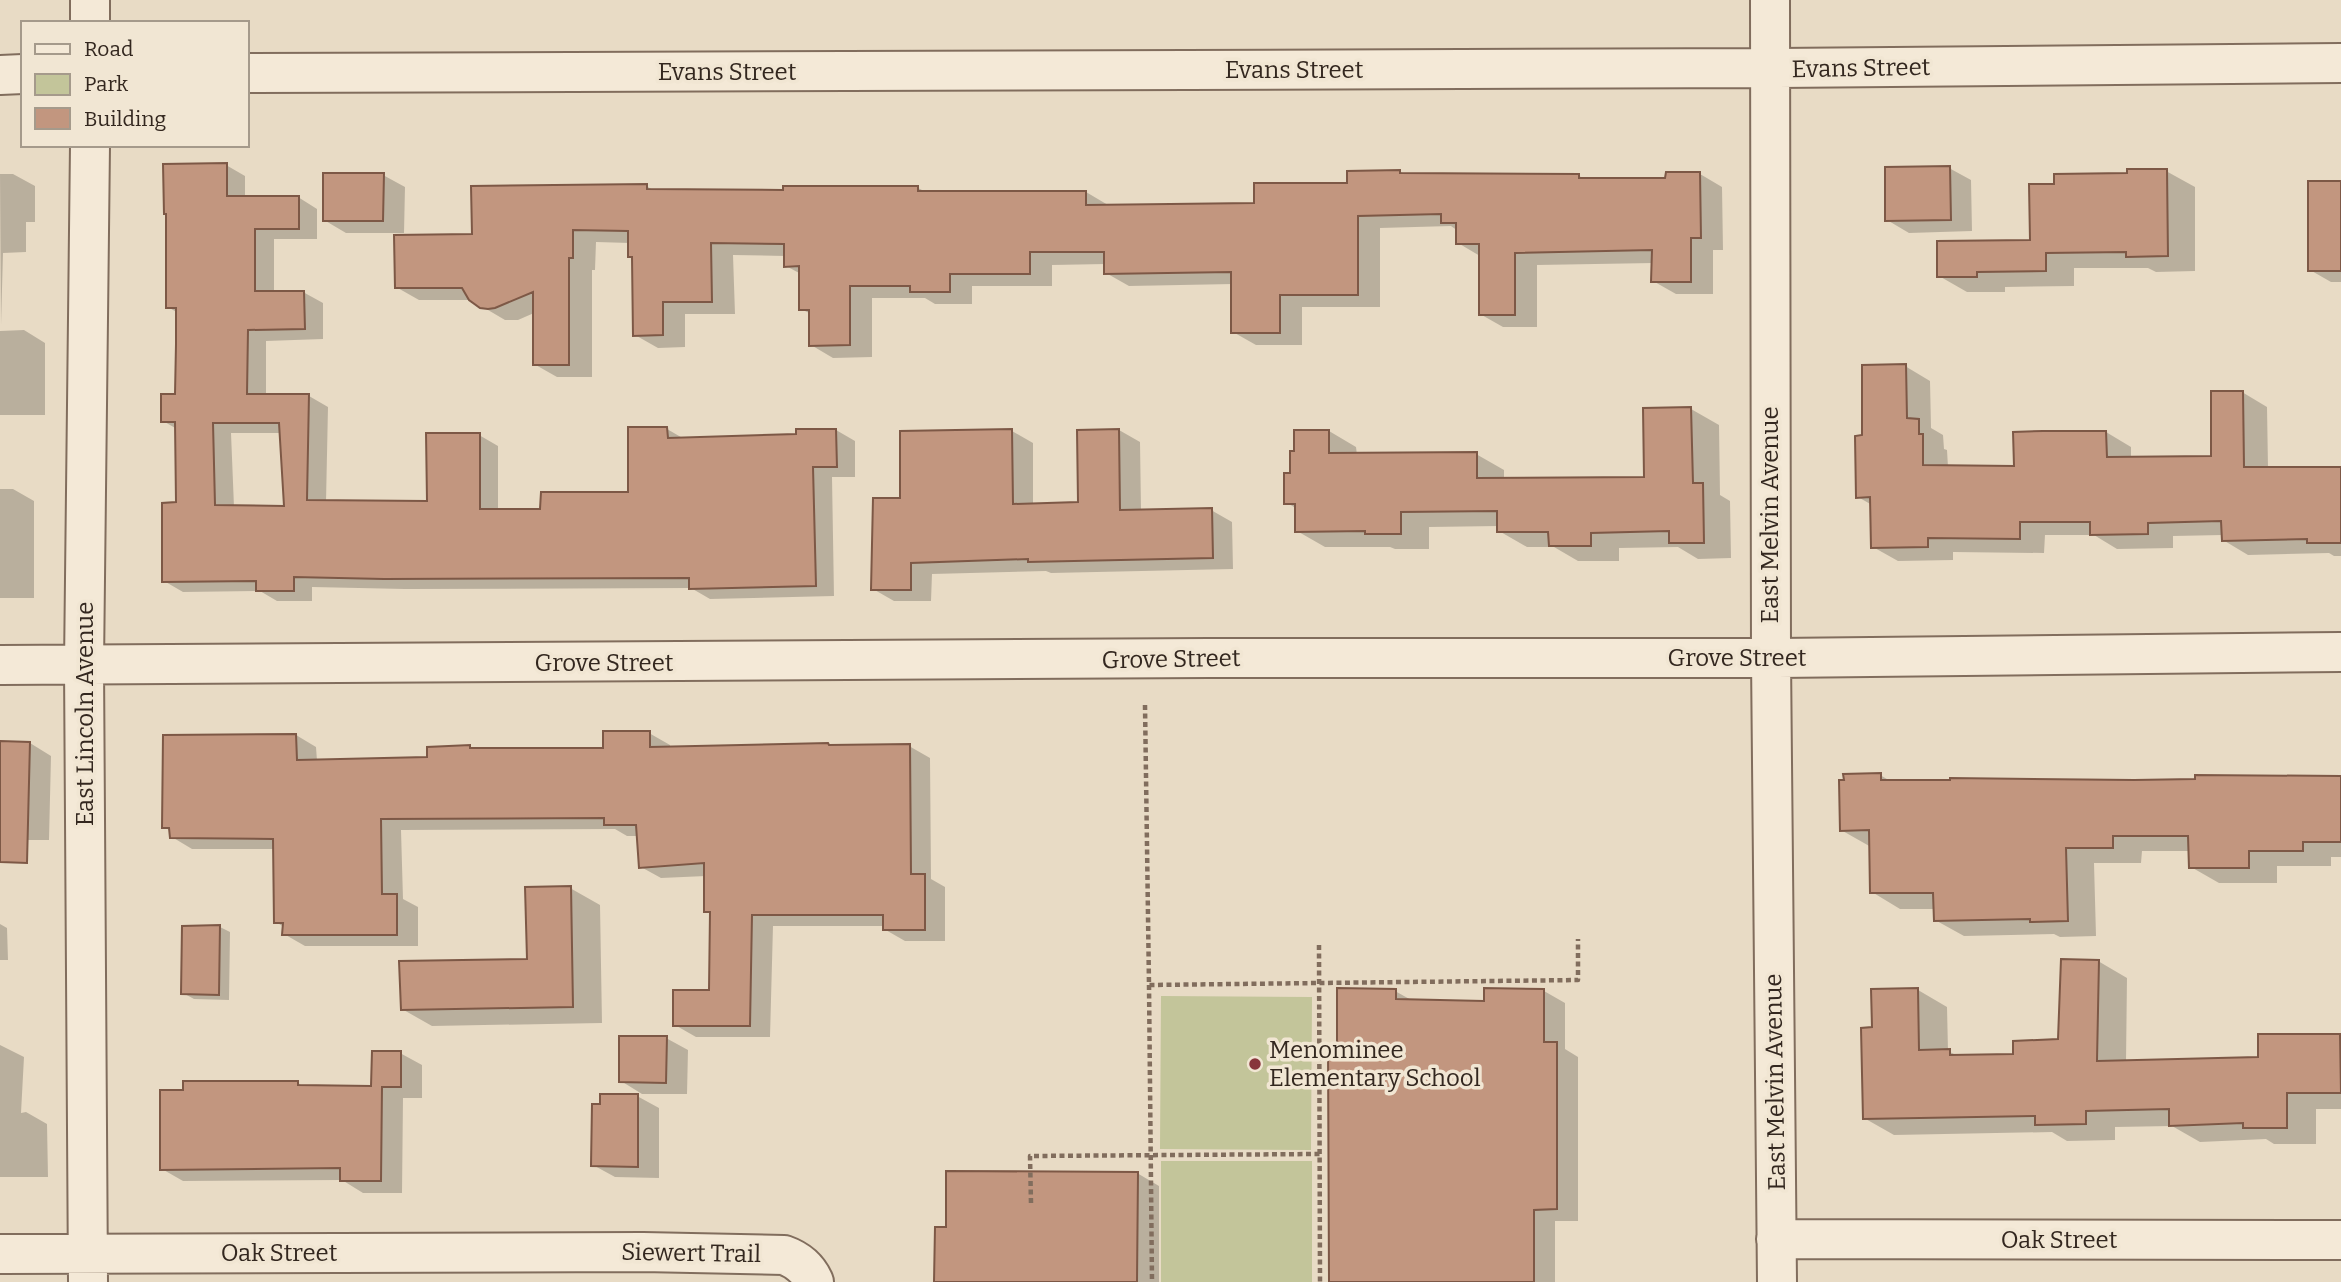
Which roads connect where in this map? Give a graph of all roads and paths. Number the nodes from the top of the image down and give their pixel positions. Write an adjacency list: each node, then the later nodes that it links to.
1 (90, 0): 3 (street)
2 (1770, 0): 5 (street, East Melvin Avenue)
3 (90, 21)
4 (2341, 63): 5 (street, Evans Street)
5 (1770, 68): 6 (street, Evans Street); 11 (street, East Melvin Avenue)
6 (248, 73)
7 (21, 74): 8 (street)
8 (0, 75)
9 (90, 147): 13 (street, East Lincoln Avenue)
10 (2341, 652): 11 (street, Grove Street)
11 (1770, 658): 13 (street, Grove Street); 24 (street, East Melvin Avenue)
12 (0, 665): 13 (street, Grove Street)
13 (84, 665): 28 (street, East Lincoln Avenue)
14 (1146, 705): 18 (path)
15 (1578, 939): 17 (path)
16 (1319, 945): 17 (path)
17 (1320, 983): 18 (path); 20 (path)
18 (1149, 985): 19 (path)
19 (1151, 1154): 20 (path); 21 (path); 30 (path)
20 (1320, 1154): 22 (path)
21 (1031, 1203)
22 (1320, 1220): 23 (path); 31 (path)
23 (1329, 1220)
24 (1776, 1239): 25 (street, Oak Street); 32 (street, East Melvin Avenue)
25 (2341, 1240)
26 (557, 1252): 28 (street, Oak Street); 29 (street, Siewert Trail)
27 (0, 1254): 28 (street, Oak Street)
28 (88, 1268)
29 (814, 1282)
30 (1153, 1282)
31 (1320, 1282)
32 (1777, 1282)

